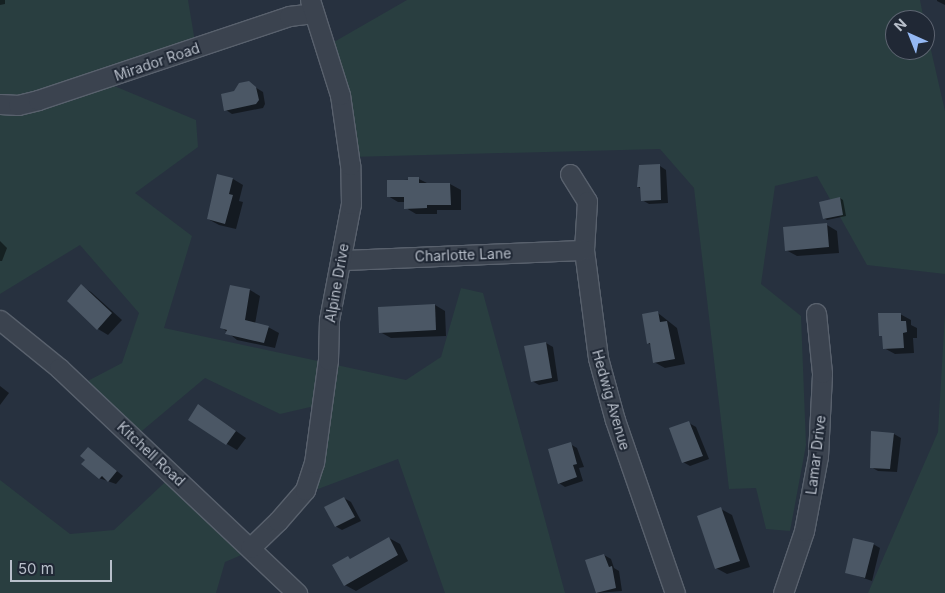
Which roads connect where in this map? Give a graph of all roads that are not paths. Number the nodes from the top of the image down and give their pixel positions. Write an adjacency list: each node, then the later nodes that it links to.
1 (311, 6): 2 (street, Mirador Road); 5 (street, Alpine Drive)
2 (0, 104)
3 (570, 174): 4 (street, Hedwig Avenue)
4 (584, 250): 5 (street, Charlotte Lane); 10 (street, Hedwig Avenue)
5 (342, 260): 8 (street, Alpine Drive)
6 (816, 313): 11 (street, Lamar Drive)
7 (0, 320): 8 (street, Kitchell Road)
8 (250, 548): 9 (street, Kitchell Road)
9 (297, 593)
10 (675, 593)
11 (783, 593)

